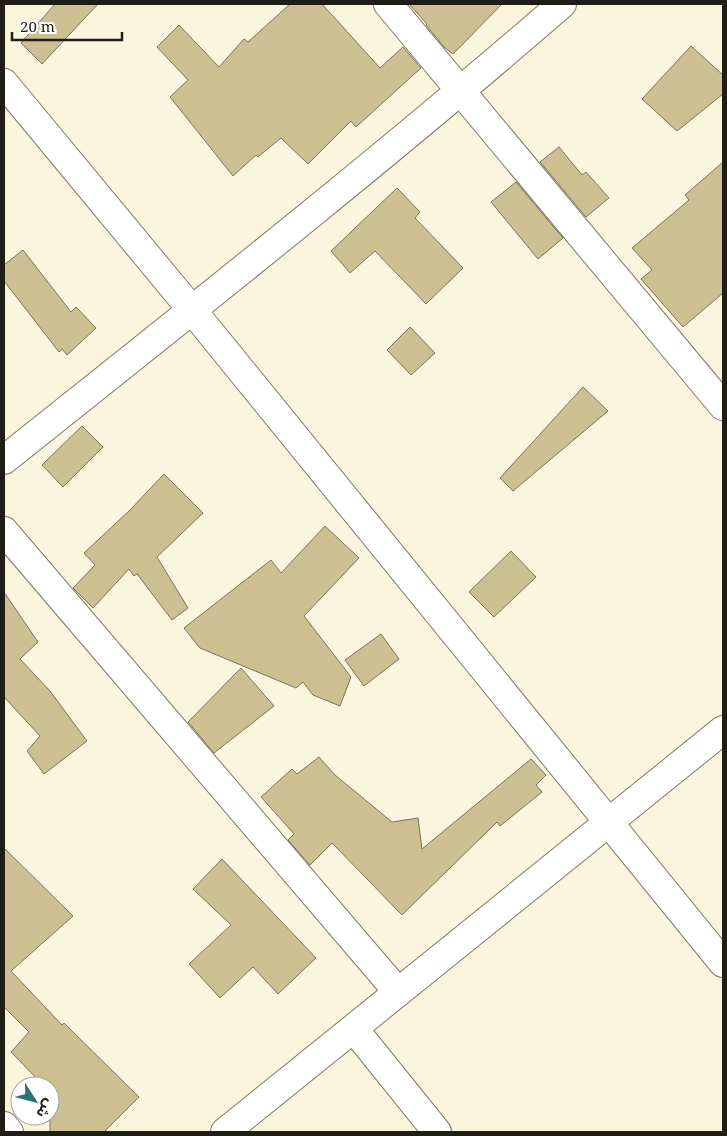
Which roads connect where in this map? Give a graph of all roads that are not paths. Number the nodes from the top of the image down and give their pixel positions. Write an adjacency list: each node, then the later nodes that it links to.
1 (388, 4): 4 (street)
2 (562, 4): 4 (street)
3 (4, 83): 5 (street)
4 (461, 91): 5 (street); 6 (street)
5 (192, 310): 7 (street); 10 (street)
6 (723, 406)
7 (4, 460)
8 (4, 532): 12 (street)
9 (723, 730): 10 (street)
10 (609, 822): 11 (street); 12 (street)
11 (723, 963)
12 (398, 992): 13 (street)
13 (354, 1029): 16 (street); 17 (street)
14 (4, 1126): 15 (street)
15 (9, 1132)
16 (225, 1132)
17 (437, 1132)

